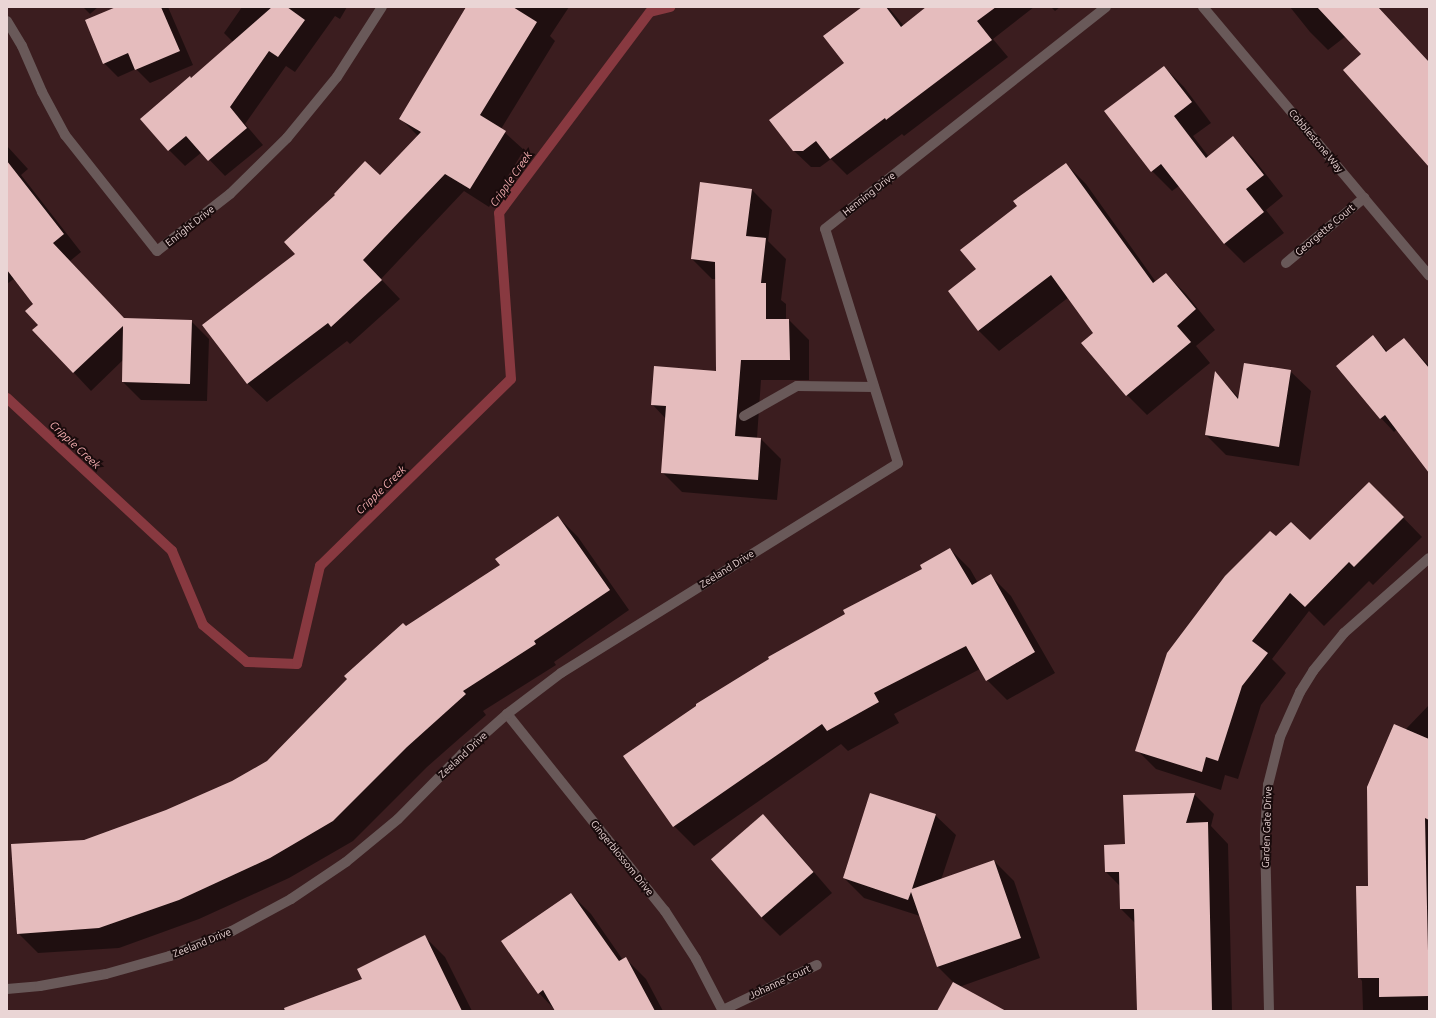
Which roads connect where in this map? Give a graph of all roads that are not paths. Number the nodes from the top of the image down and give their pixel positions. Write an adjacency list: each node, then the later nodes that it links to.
1 (382, 7): 4 (street, Enright Drive)
2 (1106, 7): 8 (street, Henning Drive)
3 (1203, 7): 5 (street, Cobblestone Way)
4 (7, 21)
5 (1364, 198): 6 (street, Georgette Court); 7 (street, Cobblestone Way)
6 (1286, 263)
7 (1429, 276)
8 (874, 387): 9 (street); 10 (street, Henning Drive)
9 (744, 416)
10 (898, 463): 12 (street, Zeeland Drive)
11 (1429, 558): 16 (street, Garden Gate Drive)
12 (507, 714): 14 (street, Zeeland Drive); 15 (street, Gingerblossom Drive)
13 (817, 965): 15 (street, Johanne Court)
14 (7, 989)
15 (723, 1010)
16 (1269, 1011)

